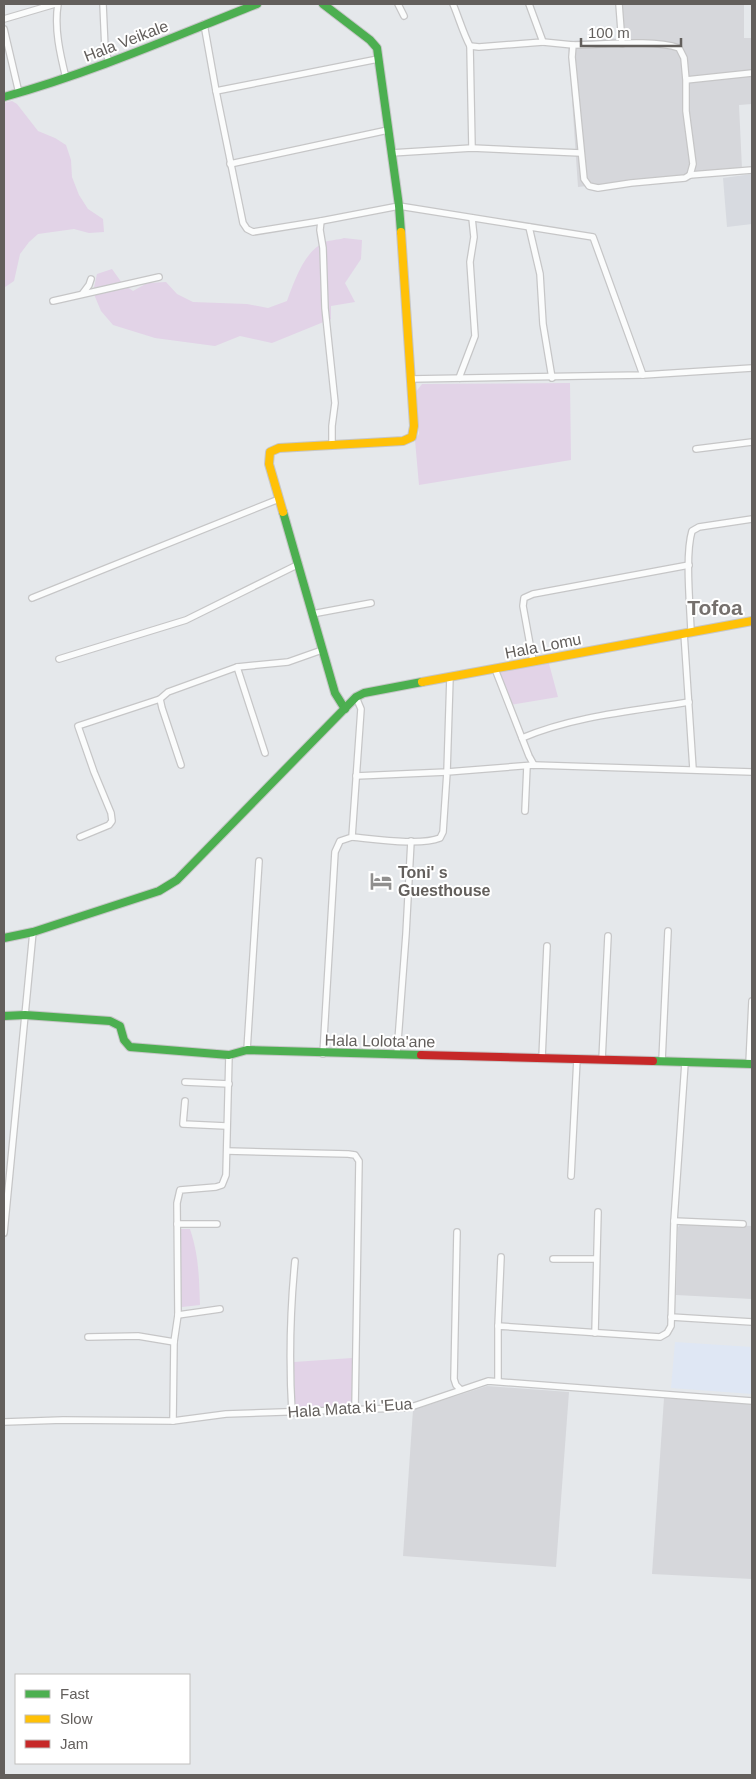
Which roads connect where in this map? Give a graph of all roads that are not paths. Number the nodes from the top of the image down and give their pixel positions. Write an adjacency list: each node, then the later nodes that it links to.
1 (57, 4): 10 (street); 20 (street)
2 (103, 4): 18 (street)
3 (257, 4): 11 (street, Hala Veikale)
4 (323, 4): 17 (street)
5 (398, 4): 9 (street)
6 (453, 4): 16 (street)
7 (529, 4): 13 (street)
8 (619, 4): 14 (street)
9 (404, 16)
10 (4, 19)
11 (204, 24): 18 (street, Hala Veikale); 22 (street)
12 (4, 29): 23 (street)
13 (543, 42): 15 (street); 16 (street)
14 (622, 44): 15 (street); 21 (street)
15 (573, 45): 28 (street)
16 (470, 46): 26 (street)
17 (378, 59): 22 (street); 25 (street)
18 (109, 62): 20 (street, Hala Veikale)
19 (752, 73): 21 (street)
20 (66, 78): 23 (street, Hala Veikale)
21 (686, 80): 31 (street)
22 (216, 91): 29 (street)
23 (20, 93): 24 (street, Hala Veikale)
24 (4, 97)
25 (388, 130): 27 (street); 29 (street)
26 (472, 148): 27 (street); 28 (street)
27 (391, 153): 32 (street)
28 (581, 153): 31 (street)
29 (230, 164): 34 (street)
30 (752, 170): 31 (street)
31 (690, 176)
32 (398, 206): 33 (street); 34 (street); 42 (street)
33 (472, 218): 35 (street); 43 (street)
34 (321, 221): 46 (street)
35 (529, 227): 41 (street); 44 (street)
36 (159, 278): 38 (street)
37 (91, 279): 38 (street)
38 (83, 294): 39 (street)
39 (53, 301)
40 (752, 368): 41 (street)
41 (643, 376): 44 (street)
42 (410, 378): 43 (street); 46 (street)
43 (459, 378): 44 (street)
44 (552, 378)
45 (752, 442): 47 (street)
46 (332, 445): 48 (street)
47 (696, 449)
48 (279, 499): 50 (street); 52 (street)
49 (752, 519): 51 (street)
50 (299, 564): 54 (street); 58 (street)
51 (689, 565): 56 (street); 59 (street)
52 (32, 598)
53 (371, 602): 54 (street)
54 (312, 614): 57 (street)
55 (752, 621): 56 (street, Hala Lomu)
56 (688, 632): 59 (street, Hala Lomu); 65 (street)
57 (322, 650): 60 (street); 66 (street)
58 (59, 659)
59 (533, 661): 61 (street, Hala Lomu)
60 (237, 667): 64 (street); 68 (street)
61 (495, 669): 62 (street, Hala Lomu); 67 (street)
62 (450, 677): 63 (street, Hala Lomu); 73 (street)
63 (356, 697): 66 (street); 75 (street)
64 (160, 699): 69 (street); 77 (street)
65 (689, 702): 67 (street); 72 (street)
66 (345, 709): 82 (street)
67 (522, 738): 70 (street)
68 (265, 753)
69 (181, 765)
70 (534, 765): 71 (street); 72 (street)
71 (527, 766): 73 (street); 76 (street)
72 (693, 769): 74 (street)
73 (447, 772): 75 (street); 79 (street)
74 (752, 772)
75 (356, 776): 78 (street)
76 (525, 811)
77 (80, 837)
78 (352, 837): 79 (street); 90 (street)
79 (411, 841): 91 (street)
80 (259, 861): 89 (street)
81 (668, 931): 96 (street)
82 (33, 932): 84 (street); 87 (street)
83 (608, 936): 95 (street)
84 (4, 938)
85 (547, 946): 93 (street)
86 (752, 1001): 98 (street)
87 (25, 1015): 88 (street); 92 (street, Hala Lolota'ane); 111 (street)
88 (4, 1016)
89 (247, 1050): 90 (street, Hala Lolota'ane); 92 (street, Hala Lolota'ane)
90 (323, 1054): 91 (street, Hala Lolota'ane)
91 (397, 1054): 93 (street, Hala Lolota'ane)
92 (230, 1055): 100 (street)
93 (542, 1058): 94 (street, Hala Lolota'ane)
94 (576, 1060): 95 (street, Hala Lolota'ane); 104 (street)
95 (602, 1060): 96 (street, Hala Lolota'ane)
96 (662, 1061): 97 (street, Hala Lolota'ane)
97 (685, 1063): 98 (street, Hala Lolota'ane); 106 (street)
98 (751, 1064)
99 (185, 1082): 100 (street)
100 (229, 1084): 102 (street)
101 (185, 1101): 102 (street)
102 (226, 1126): 103 (street)
103 (227, 1151): 107 (street); 127 (street)
104 (571, 1176)
105 (598, 1212): 114 (street)
106 (674, 1220): 109 (street); 118 (street)
107 (177, 1224): 108 (street); 117 (street)
108 (217, 1224)
109 (743, 1224)
110 (457, 1232): 125 (street)
111 (4, 1233)
112 (501, 1257): 120 (street)
113 (552, 1259): 114 (street)
114 (596, 1259): 121 (street)
115 (294, 1261): 128 (street)
116 (220, 1309): 117 (street)
117 (178, 1315): 123 (street)
118 (671, 1317): 119 (street); 121 (street)
119 (752, 1322)
120 (498, 1326): 121 (street); 124 (street)
121 (595, 1333)
122 (88, 1337): 123 (street)
123 (174, 1342): 129 (street)
124 (498, 1381): 125 (street, Hala Mata ki 'Eua); 126 (street, Hala Mata ki 'Eua)
125 (460, 1390): 127 (street, Hala Mata ki 'Eua)
126 (752, 1401)
127 (355, 1409): 128 (street, Hala Mata ki 'Eua)
128 (292, 1413): 129 (street, Hala Mata ki 'Eua)
129 (173, 1421): 130 (street, Hala Mata ki 'Eua)
130 (4, 1422)

